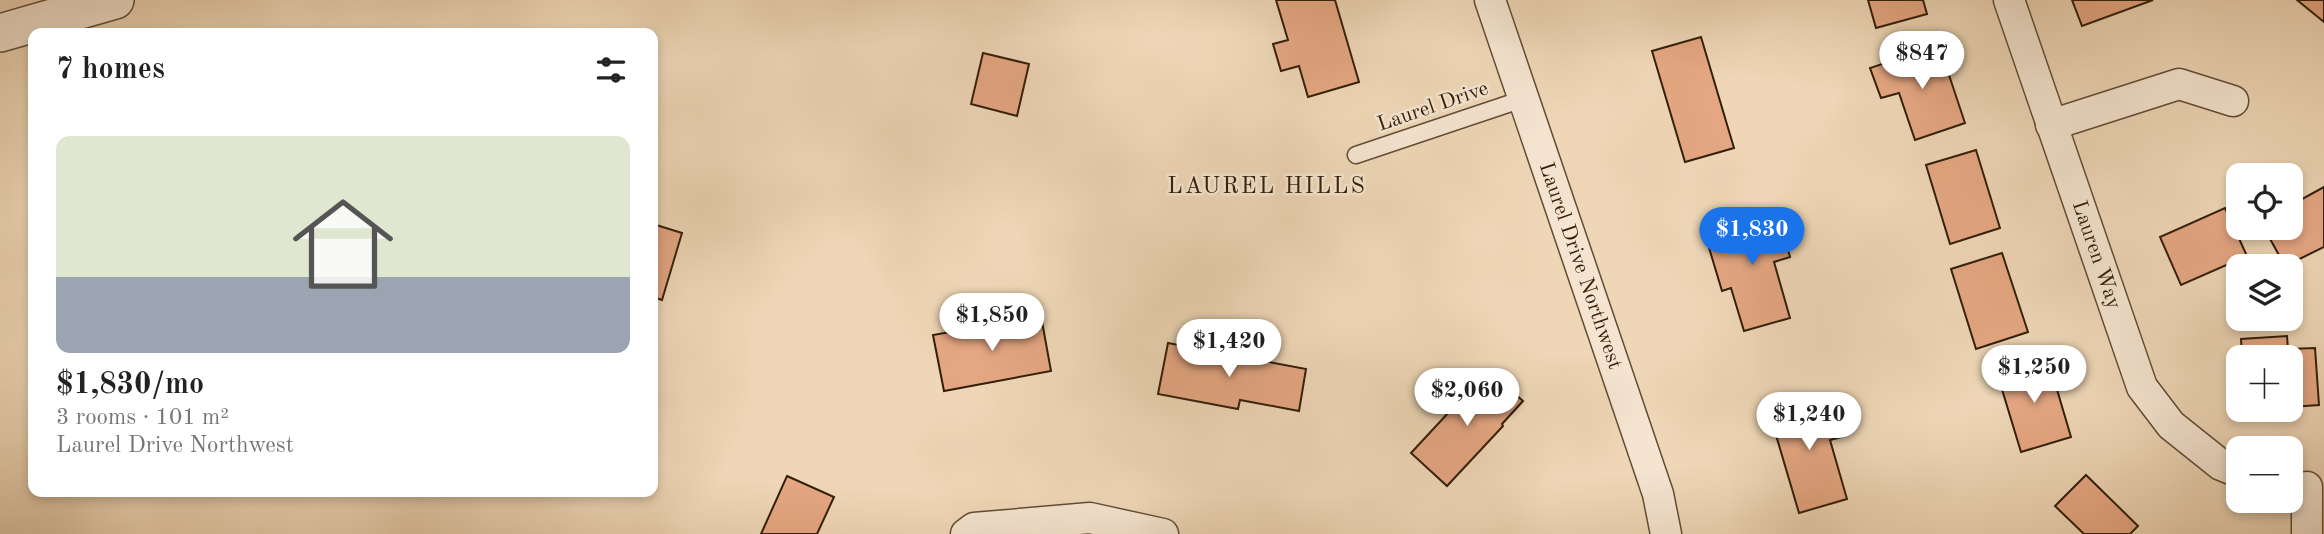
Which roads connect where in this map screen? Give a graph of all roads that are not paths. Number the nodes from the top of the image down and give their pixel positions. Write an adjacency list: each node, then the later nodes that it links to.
1 (115, 0): 4 (street)
2 (1490, 0): 5 (street, Laurel Drive Northwest)
3 (2009, 0): 7 (street, Lauren Way)
4 (0, 33)
5 (1523, 99): 8 (lane, Laurel Drive); 13 (street, Laurel Drive Northwest)
6 (2234, 101): 7 (street)
7 (2051, 125): 9 (street, Lauren Way)
8 (1356, 155)
9 (2226, 467)
10 (2307, 485): 14 (street)
11 (966, 534): 12 (street)
12 (1163, 534)
13 (1666, 534)
14 (2307, 534)

